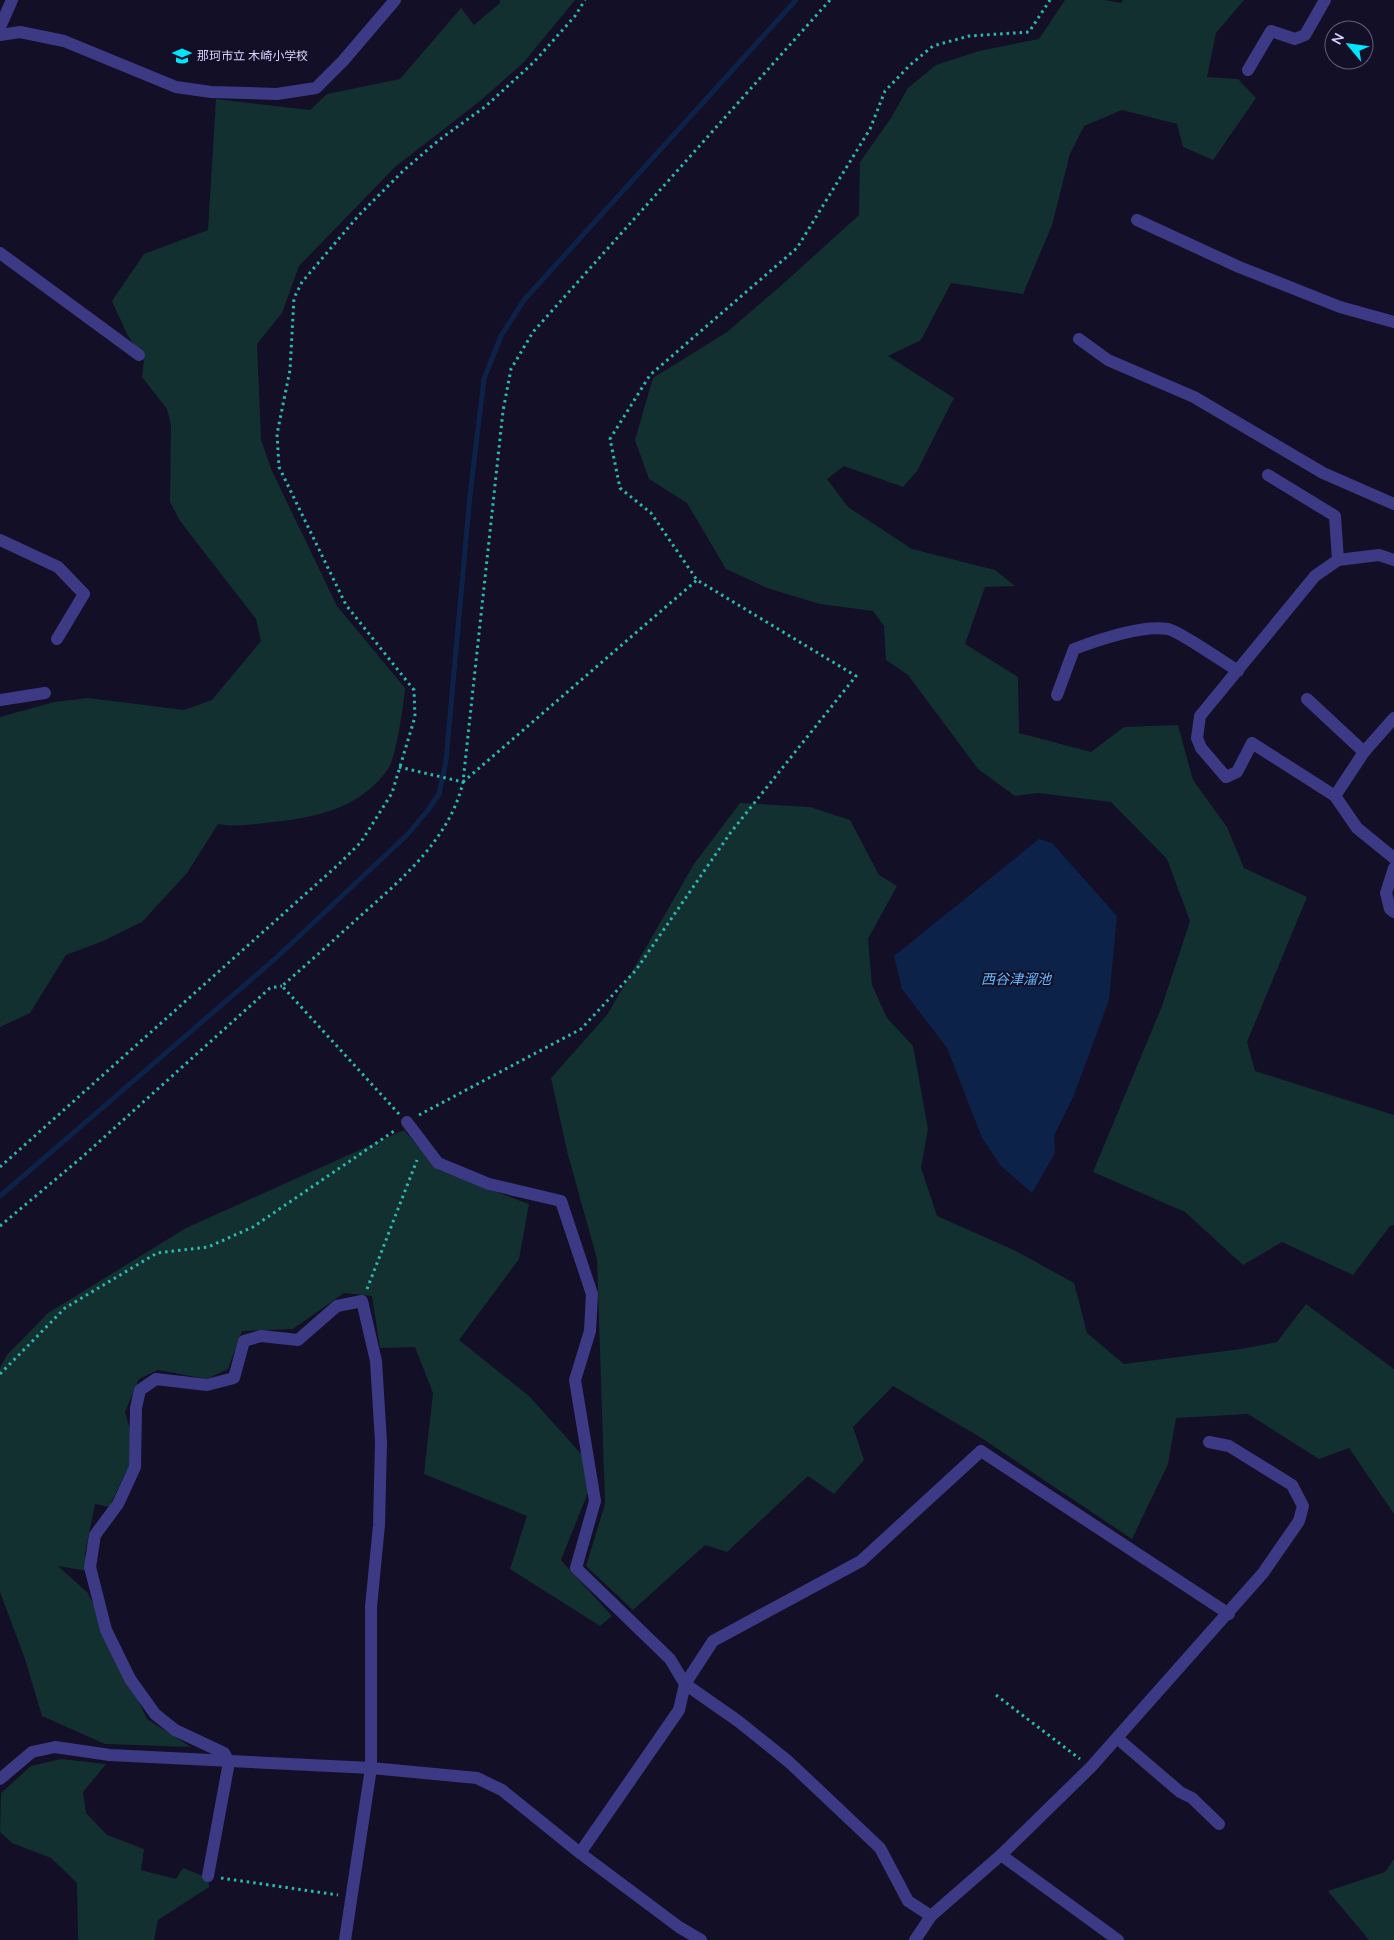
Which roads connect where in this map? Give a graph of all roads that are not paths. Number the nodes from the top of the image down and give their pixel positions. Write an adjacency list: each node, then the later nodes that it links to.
1 (12, 0): 4 (street)
2 (395, 0): 5 (street)
3 (1325, 0): 6 (street)
4 (0, 27)
5 (0, 35)
6 (1248, 70)
7 (1137, 220): 9 (street)
8 (0, 253): 11 (street)
9 (1394, 322)
10 (1079, 339): 13 (street)
11 (139, 355)
12 (1268, 475): 15 (street)
13 (1394, 504)
14 (0, 540): 17 (street)
15 (1338, 560): 16 (street); 18 (street)
16 (1394, 560)
17 (57, 639)
18 (1238, 671): 20 (street); 25 (street)
19 (45, 693): 22 (street)
20 (1057, 695)
21 (1306, 699): 24 (street)
22 (0, 700)
23 (1394, 718): 24 (street)
24 (1364, 752): 25 (street)
25 (1335, 796): 26 (street)
26 (1394, 858)
27 (1394, 868): 28 (street)
28 (1394, 912)
29 (407, 1122): 32 (street)
30 (1209, 1442): 31 (street)
31 (1228, 1614): 32 (street); 33 (street)
32 (684, 1684): 38 (street); 41 (street)
33 (1117, 1738): 37 (street); 39 (street)
34 (229, 1762): 35 (street); 35 (street); 36 (street); 40 (street)
35 (371, 1768): 38 (street); 42 (street)
36 (0, 1779)
37 (1219, 1824)
38 (580, 1853): 43 (street)
39 (1000, 1855): 41 (street); 45 (street)
40 (208, 1876)
41 (931, 1916): 44 (street)
42 (346, 1940)
43 (701, 1940)
44 (915, 1940)
45 (1118, 1940)

